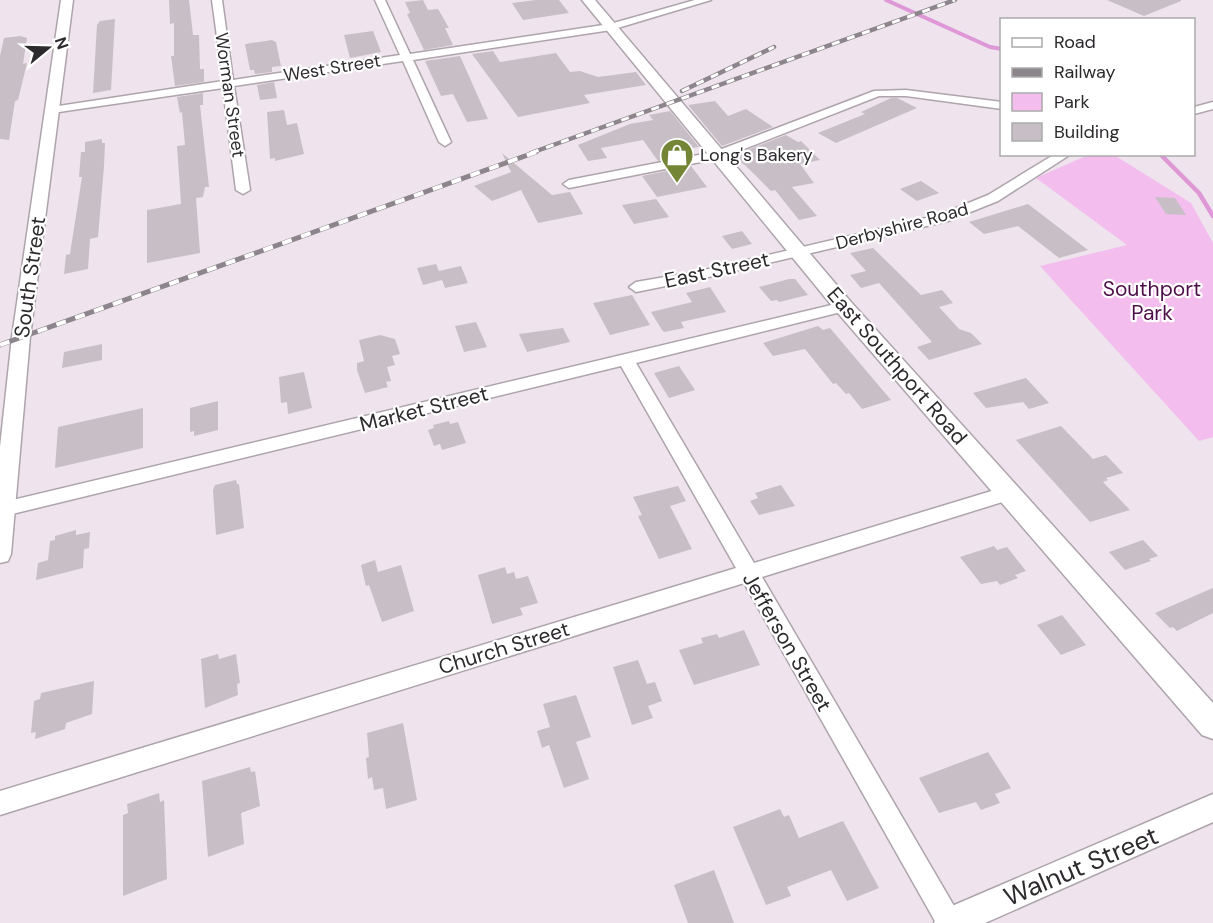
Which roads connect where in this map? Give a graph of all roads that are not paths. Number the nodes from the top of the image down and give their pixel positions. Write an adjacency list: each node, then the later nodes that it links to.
1 (67, 0): 11 (street, South Street)
2 (218, 0): 8 (street, Worman Street)
3 (380, 0): 7 (street)
4 (588, 0): 6 (main road, East Southport Road)
5 (706, 0): 6 (street, West Street)
6 (611, 27): 7 (street, West Street); 14 (main road, East Southport Road)
7 (407, 57): 8 (street, West Street); 13 (street)
8 (229, 84): 11 (street, West Street); 17 (street, Worman Street)
9 (1000, 106): 14 (street)
10 (1212, 106): 12 (street)
11 (52, 110): 23 (street, South Street)
12 (1195, 111)
13 (445, 142)
14 (717, 155): 16 (street); 18 (main road, East Southport Road)
15 (1062, 156): 18 (street, Derbyshire Road)
16 (569, 184)
17 (243, 190)
18 (799, 252): 19 (street, East Street); 20 (main road, East Southport Road)
19 (636, 287)
20 (844, 307): 21 (street, Market Street); 22 (main road, East Southport Road)
21 (626, 360): 23 (street, Market Street); 25 (street, Jefferson Street)
22 (1008, 493): 25 (street, Church Street); 26 (main road, East Southport Road)
23 (4, 509): 24 (street, South Street)
24 (0, 554)
25 (747, 574): 27 (street, Church Street); 29 (street, Jefferson Street)
26 (1213, 725)
27 (0, 803)
28 (1213, 808): 29 (street, Walnut Street)
29 (950, 923)

